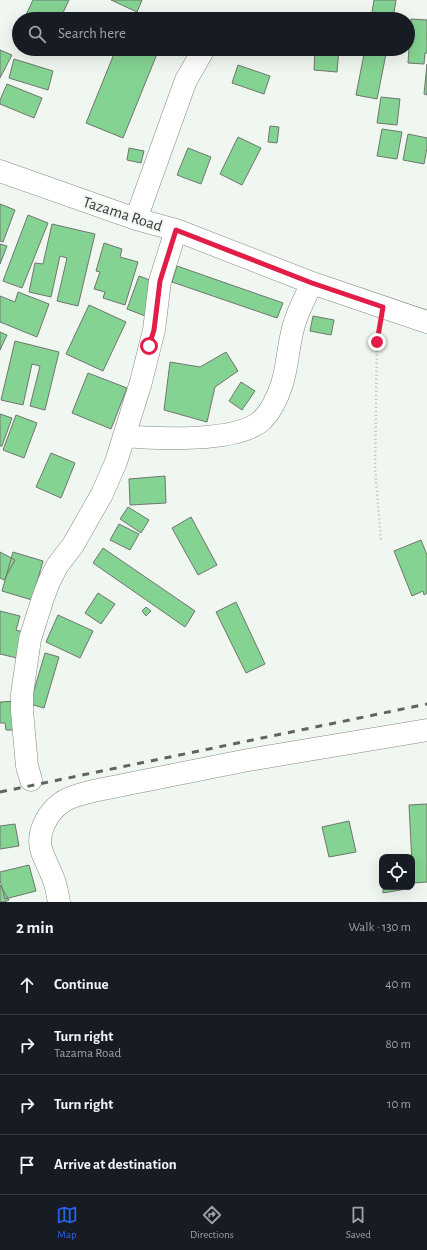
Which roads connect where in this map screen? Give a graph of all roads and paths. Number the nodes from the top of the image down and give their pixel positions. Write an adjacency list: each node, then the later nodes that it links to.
1 (200, 56): 3 (street)
2 (0, 171): 3 (street, Tazama Road)
3 (136, 219): 4 (street, Tazama Road)
4 (176, 230): 5 (street, Tazama Road); 8 (street)
5 (312, 283): 6 (street, Tazama Road); 8 (street)
6 (383, 307): 7 (street, Tazama Road); 9 (path)
7 (427, 322)
8 (124, 436): 11 (street)
9 (381, 540)
10 (427, 730): 12 (street)
11 (31, 780)
12 (59, 902)

